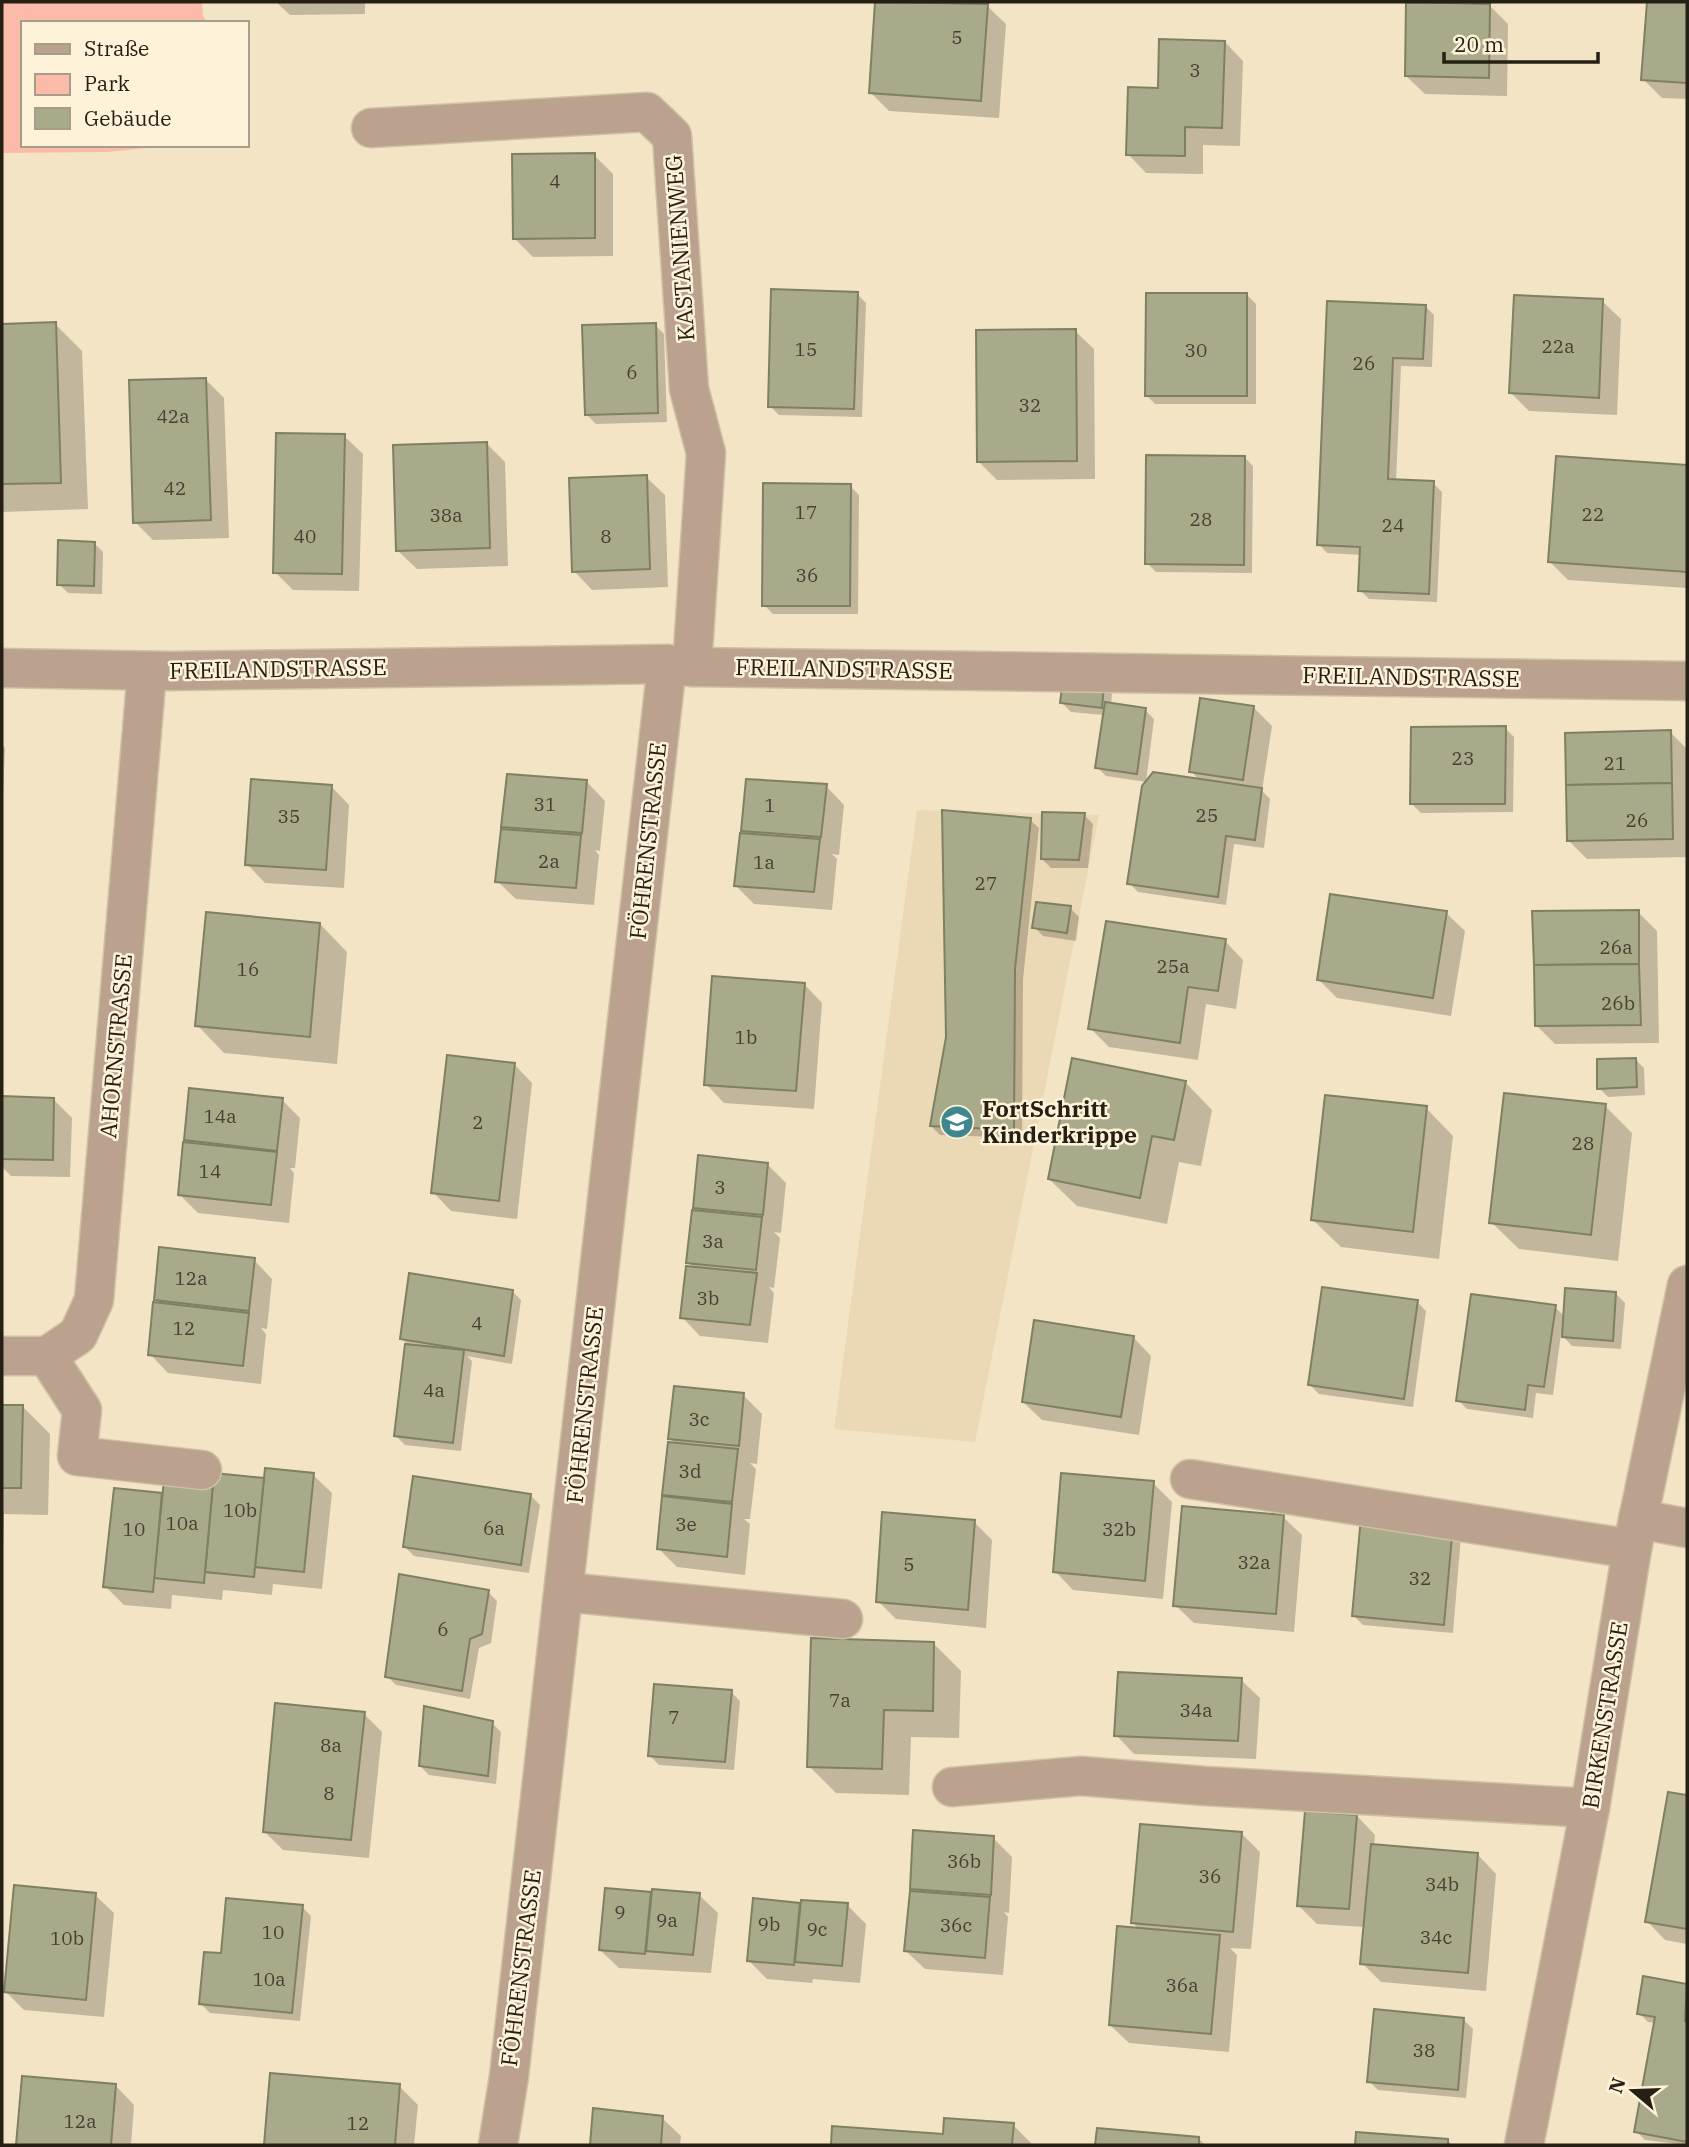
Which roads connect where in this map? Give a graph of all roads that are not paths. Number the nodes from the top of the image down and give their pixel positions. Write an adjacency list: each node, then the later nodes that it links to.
1 (372, 128): 2 (street, KASTANIENWEG)
2 (679, 666): 4 (street, FREILANDSTRASSE); 5 (street, FREILANDSTRASSE); 13 (street, FÖHRENSTRASSE)
3 (2, 668): 4 (street, FREILANDSTRASSE)
4 (147, 671): 8 (street, AHORNSTRASSE)
5 (1687, 681)
6 (1687, 1285): 12 (street, BIRKENSTRASSE)
7 (2, 1356): 8 (street)
8 (47, 1356): 9 (street)
9 (202, 1470)
10 (1190, 1479): 12 (street)
11 (1687, 1528): 12 (street)
12 (1635, 1534): 16 (street, BIRKENSTRASSE)
13 (564, 1592): 14 (street); 17 (street, FÖHRENSTRASSE)
14 (843, 1619)
15 (952, 1787): 16 (street)
16 (1590, 1808): 18 (street, BIRKENSTRASSE)
17 (498, 2145)
18 (1524, 2145)

